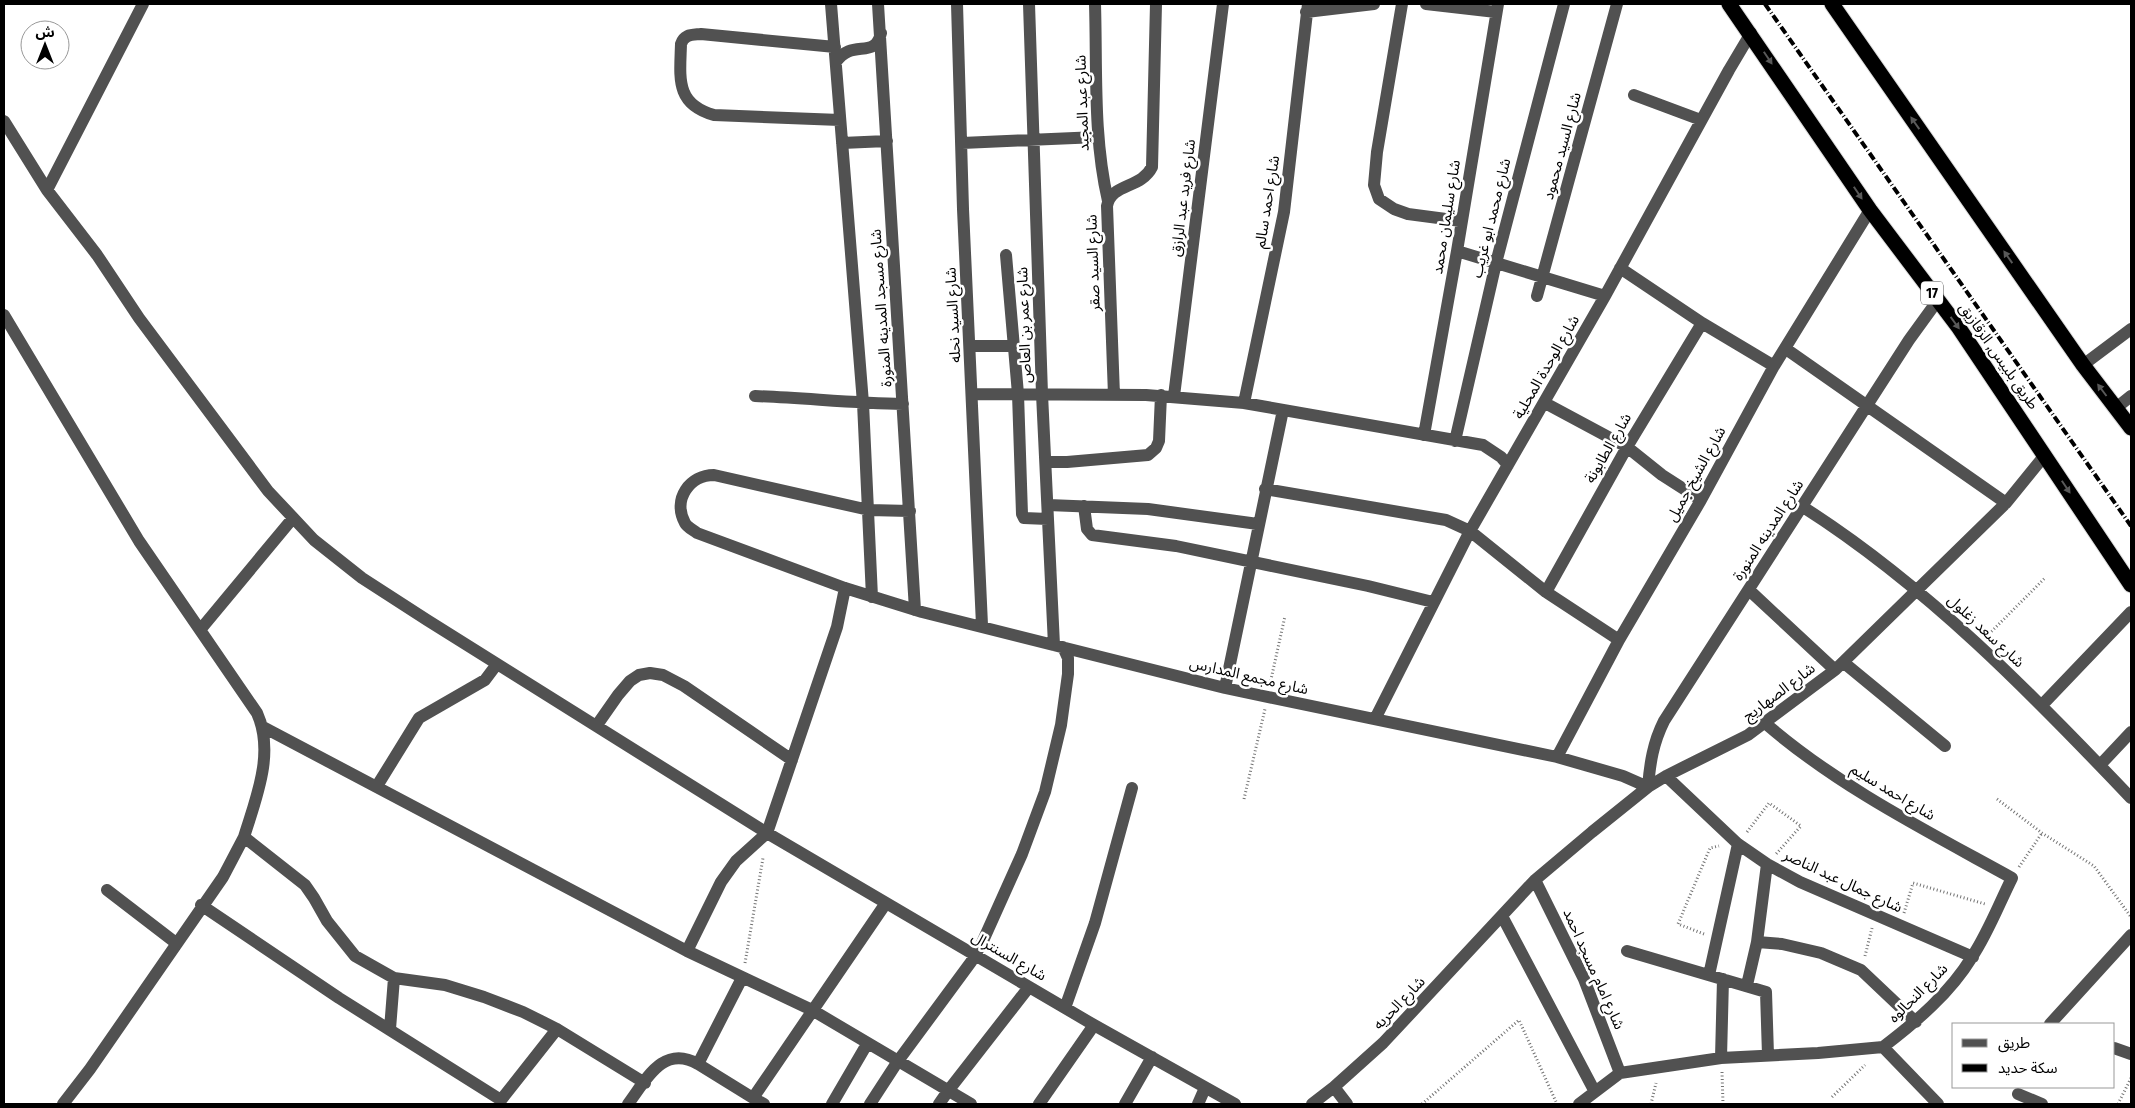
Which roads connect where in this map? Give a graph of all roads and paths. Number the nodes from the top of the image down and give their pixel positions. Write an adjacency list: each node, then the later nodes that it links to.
1 (143, 4): 31 (street)
2 (831, 4): 20 (street)
3 (878, 4): 18 (street, شارع مسجد المدينه المنورة)
4 (957, 4): 30 (street, شارع السيد نحله)
5 (1029, 4): 27 (street, شارع عمر بن العاص)
6 (1095, 4): 26 (street, شارع عبد المجيد)
7 (1156, 4): 32 (street, شارع السيد صقر)
8 (1224, 4): 57 (street, شارع فريد عبد الرازق)
9 (1374, 4): 16 (street)
10 (1402, 4): 34 (street)
11 (1426, 4): 17 (street)
12 (1564, 4): 37 (street, شارع محمد ابو غريب)
13 (1618, 4): 39 (street, شارع السيد محمود)
14 (1730, 4): 19 (highway, طريق بلبيس, الزقازيق / 17)
15 (1832, 4): 50 (highway, one-way to 15)
16 (1307, 8): 59 (street, شارع احمد سالم)
17 (1497, 8): 34 (street, شارع سليمان محمد)
18 (881, 32): 21 (street); 28 (street, شارع مسجد المدينه المنورة)
19 (1751, 33): 24 (street, شارع الوحدة المحلية); 33 (highway, طريق بلبيس, الزقازيق / 17, one-way to 33)
20 (835, 47): 21 (street); 23 (street)
21 (836, 62): 23 (street)
22 (1634, 95): 24 (street)
23 (840, 120): 29 (street)
24 (1701, 120): 38 (street, شارع الوحدة المحلية)
25 (4, 121): 31 (street, شارع السنترال)
26 (1098, 136): 27 (street); 32 (street, شارع عبد المجيد)
27 (1035, 140): 30 (street); 53 (street, شارع عمر بن العاص)
28 (887, 141): 29 (street); 61 (street, شارع مسجد المدينه المنورة)
29 (842, 143): 60 (street)
30 (962, 143): 46 (street, شارع السيد نحله)
31 (47, 190): 81 (street, شارع السنترال)
32 (1108, 201): 54 (street, شارع السيد صقر)
33 (1870, 210): 42 (highway, طريق بلبيس, الزقازيق / 17); 48 (street, شارع الشيخ جميل)
34 (1461, 221): 35 (street, شارع سليمان محمد)
35 (1457, 251): 37 (street); 67 (street, شارع سليمان محمد)
36 (1006, 255): 47 (street)
37 (1496, 263): 39 (street); 68 (street, شارع محمد ابو غريب)
38 (1620, 268): 41 (street, شارع الوحدة المحلية); 44 (street)
39 (1542, 277): 40 (street, شارع السيد محمود); 41 (street)
40 (1537, 296)
41 (1605, 296): 62 (street, شارع الوحدة المحلية)
42 (1938, 300): 63 (street, شارع المدينه المنورة); 70 (highway, طريق بلبيس, الزقازيق / 17, one-way to 70)
43 (4, 315): 98 (street)
44 (1702, 323): 49 (street); 69 (street, شارع الطابونة)
45 (2131, 329): 50 (street)
46 (971, 346): 47 (street); 51 (street, شارع السيد نحله)
47 (1014, 346): 52 (street)
48 (1786, 349): 49 (street, شارع الشيخ جميل); 63 (street)
49 (1774, 366): 74 (street, شارع الشيخ جميل)
50 (2083, 366): 64 (highway, one-way to 50)
51 (973, 394): 52 (street); 97 (street, شارع السيد نحله)
52 (1018, 394): 53 (street); 82 (street)
53 (1042, 394): 54 (street); 71 (street, شارع عمر بن العاص)
54 (1114, 395): 55 (street)
55 (1161, 395): 57 (street); 71 (street)
56 (755, 396): 60 (street)
57 (1174, 396): 59 (street)
58 (2131, 396): 64 (street)
59 (1244, 403): 65 (street)
60 (863, 404): 61 (street); 79 (street)
61 (904, 404): 80 (street, شارع مسجد المدينه المنورة)
62 (1545, 404): 69 (street); 72 (street, شارع الوحدة المحلية)
63 (1867, 405): 75 (street); 78 (street, شارع المدينه المنورة)
64 (2116, 408): 66 (highway)
65 (1283, 410): 67 (street); 73 (street)
66 (2131, 428)
67 (1424, 435): 68 (street)
68 (1455, 441): 72 (street)
69 (1627, 447): 74 (street); 91 (street, شارع الطابونة)
70 (2045, 455): 75 (street, شارع الصهاريج); 87 (highway, طريق بلبيس, الزقازيق / 17, one-way to 87)
71 (1046, 462): 76 (street, شارع عمر بن العاص)
72 (1508, 465): 84 (street, شارع الوحدة المحلية)
73 (1265, 489): 83 (street); 84 (street)
74 (1701, 500): 99 (street, شارع الشيخ جميل)
75 (2006, 503): 90 (street, شارع الصهاريج)
76 (1048, 505): 77 (street); 82 (street, شارع عمر بن العاص)
77 (1084, 506): 83 (street); 85 (street)
78 (1803, 508): 89 (street, شارع المدينه المنورة); 90 (street, شارع سعد زغلول)
79 (869, 510): 80 (street, شارع مجمع المدارس); 88 (street, شارع مجمع المدارس); 92 (street)
80 (910, 511): 94 (street, شارع مسجد المدينه المنورة)
81 (293, 518): 98 (street); 102 (street, شارع السنترال)
82 (1048, 519): 101 (street, شارع عمر بن العاص)
83 (1258, 524): 85 (street)
84 (1470, 532): 91 (street); 93 (street, شارع الوحدة المحلية)
85 (1250, 561): 93 (street); 104 (street)
86 (2045, 578): 100 (path)
87 (2131, 585)
88 (845, 588): 92 (street, شارع مجمع المدارس); 114 (street)
89 (1750, 590): 103 (street); 118 (street, شارع المدينه المنورة)
90 (1917, 590): 100 (street, شارع سعد زغلول); 103 (street, شارع الصهاريج)
91 (1546, 592): 99 (street)
92 (872, 596): 94 (street, شارع مجمع المدارس)
93 (1433, 602): 107 (street, شارع الوحدة المحلية)
94 (915, 610): 97 (street, شارع مجمع المدارس)
95 (2131, 612): 106 (street)
96 (1285, 616): 105 (path)
97 (982, 626): 101 (street, شارع مجمع المدارس)
98 (200, 630): 110 (street)
99 (1620, 640): 113 (street, شارع الشيخ جميل)
100 (1978, 645): 106 (street, شارع سعد زغلول)
101 (1059, 646): 104 (street, شارع مجمع المدارس); 144 (street, شارع عمر بن العاص)
102 (497, 664): 109 (street, شارع السنترال); 117 (street)
103 (1839, 666): 108 (street, شارع الصهاريج); 112 (street)
104 (1225, 688): 105 (street, شارع مجمع المدارس)
105 (1267, 697): 107 (street, شارع مجمع المدارس); 121 (path)
106 (2042, 705): 115 (street, شارع سعد زغلول)
107 (1375, 719): 113 (street, شارع مجمع المدارس)
108 (1765, 723): 116 (street, شارع الصهاريج); 128 (street, شارع احمد سليم)
109 (597, 725): 114 (street); 123 (street, شارع السنترال)
110 (263, 727): 117 (street); 125 (street)
111 (2131, 732): 115 (street)
112 (1945, 746)
113 (1557, 757): 118 (street, شارع مجمع المدارس)
114 (792, 760): 123 (street)
115 (2100, 765): 120 (street, شارع سعد زغلول)
116 (1666, 776): 118 (street, شارع الصهاريج); 126 (street, شارع جمال عبد الناصر)
117 (377, 786): 142 (street)
118 (1648, 787): 129 (street, شارع الصهاريج)
119 (1132, 788): 153 (street)
120 (2131, 798)
121 (1244, 799)
122 (1997, 799): 124 (path)
123 (767, 833): 131 (street, شارع السنترال); 142 (street); 149 (path)
124 (2042, 833): 128 (path); 136 (path)
125 (244, 837): 132 (street); 148 (street)
126 (1738, 844): 127 (street, شارع جمال عبد الناصر); 127 (path); 139 (street); 139 (path)
127 (1767, 864): 135 (street, شارع جمال عبد الناصر); 140 (street)
128 (2012, 878): 133 (street, شارع النحالوه)
129 (1534, 880): 134 (street, شارع الصهاريج); 170 (street, شارع امام مسجد احمد)
130 (108, 890): 141 (street)
131 (886, 903): 144 (street, شارع السنترال); 154 (street)
132 (201, 906): 141 (street); 158 (street)
133 (1997, 908): 137 (path); 145 (street, شارع النحالوه)
134 (1502, 916): 173 (street, شارع الحريه); 176 (street)
135 (1876, 916): 137 (street, شارع جمال عبد الناصر); 146 (path)
136 (2131, 917)
137 (1900, 925): 145 (street, شارع جمال عبد الناصر)
138 (2131, 935): 156 (street)
139 (1716, 939): 147 (street)
140 (1757, 942): 146 (street); 151 (street)
141 (176, 943): 181 (street)
142 (688, 951): 149 (street)
143 (1627, 951): 147 (street)
144 (975, 955): 152 (street, شارع السنترال); 167 (street, شارع عمر بن العاص)
145 (1973, 957): 155 (street, شارع النحالوه)
146 (1861, 970): 155 (street)
147 (1709, 975): 150 (street)
148 (394, 978): 158 (street); 159 (street)
149 (742, 978): 154 (street); 168 (street)
150 (1723, 979): 151 (street); 166 (street)
151 (1747, 986): 164 (street)
152 (1029, 987): 153 (street, شارع السنترال); 175 (street)
153 (1065, 1008): 157 (street, شارع السنترال)
154 (812, 1010): 160 (street); 179 (street)
155 (1916, 1022): 161 (street, شارع النحالوه)
156 (2051, 1023)
157 (1094, 1025): 165 (street, شارع السنترال); 187 (street)
158 (390, 1029): 180 (street)
159 (558, 1029): 172 (street); 180 (street)
160 (868, 1044): 167 (street); 183 (street)
161 (1883, 1046): 164 (street); 178 (path); 198 (street)
162 (2115, 1048): 163 (street)
163 (2131, 1054)
164 (1768, 1055): 166 (street)
165 (1152, 1057): 174 (street, شارع السنترال); 188 (street)
166 (1721, 1058): 169 (street); 197 (path)
167 (898, 1060): 175 (street); 184 (street, شارع عمر بن العاص)
168 (698, 1064): 172 (street); 179 (street)
169 (1659, 1068): 170 (street); 196 (path)
170 (1620, 1073): 176 (street)
171 (2131, 1078): 200 (path)
172 (644, 1083): 182 (street)
173 (1334, 1087): 191 (street, شارع الحريه); 192 (street)
174 (1205, 1088): 189 (street); 190 (street, شارع السنترال)
175 (948, 1091): 185 (street); 186 (street)
176 (1595, 1092): 195 (street)
177 (2018, 1095): 199 (street)
178 (1832, 1097)
179 (759, 1101)
180 (505, 1102)
181 (63, 1104)
182 (628, 1104)
183 (832, 1104)
184 (870, 1104)
185 (939, 1104)
186 (971, 1104)
187 (1039, 1104)
188 (1124, 1104)
189 (1198, 1104)
190 (1235, 1104)
191 (1312, 1104)
192 (1347, 1104)
193 (1422, 1104): 194 (path)
194 (1557, 1104)
195 (1579, 1104)
196 (1651, 1104)
197 (1723, 1104)
198 (1938, 1104)
199 (2042, 1104)
200 (2118, 1104)

